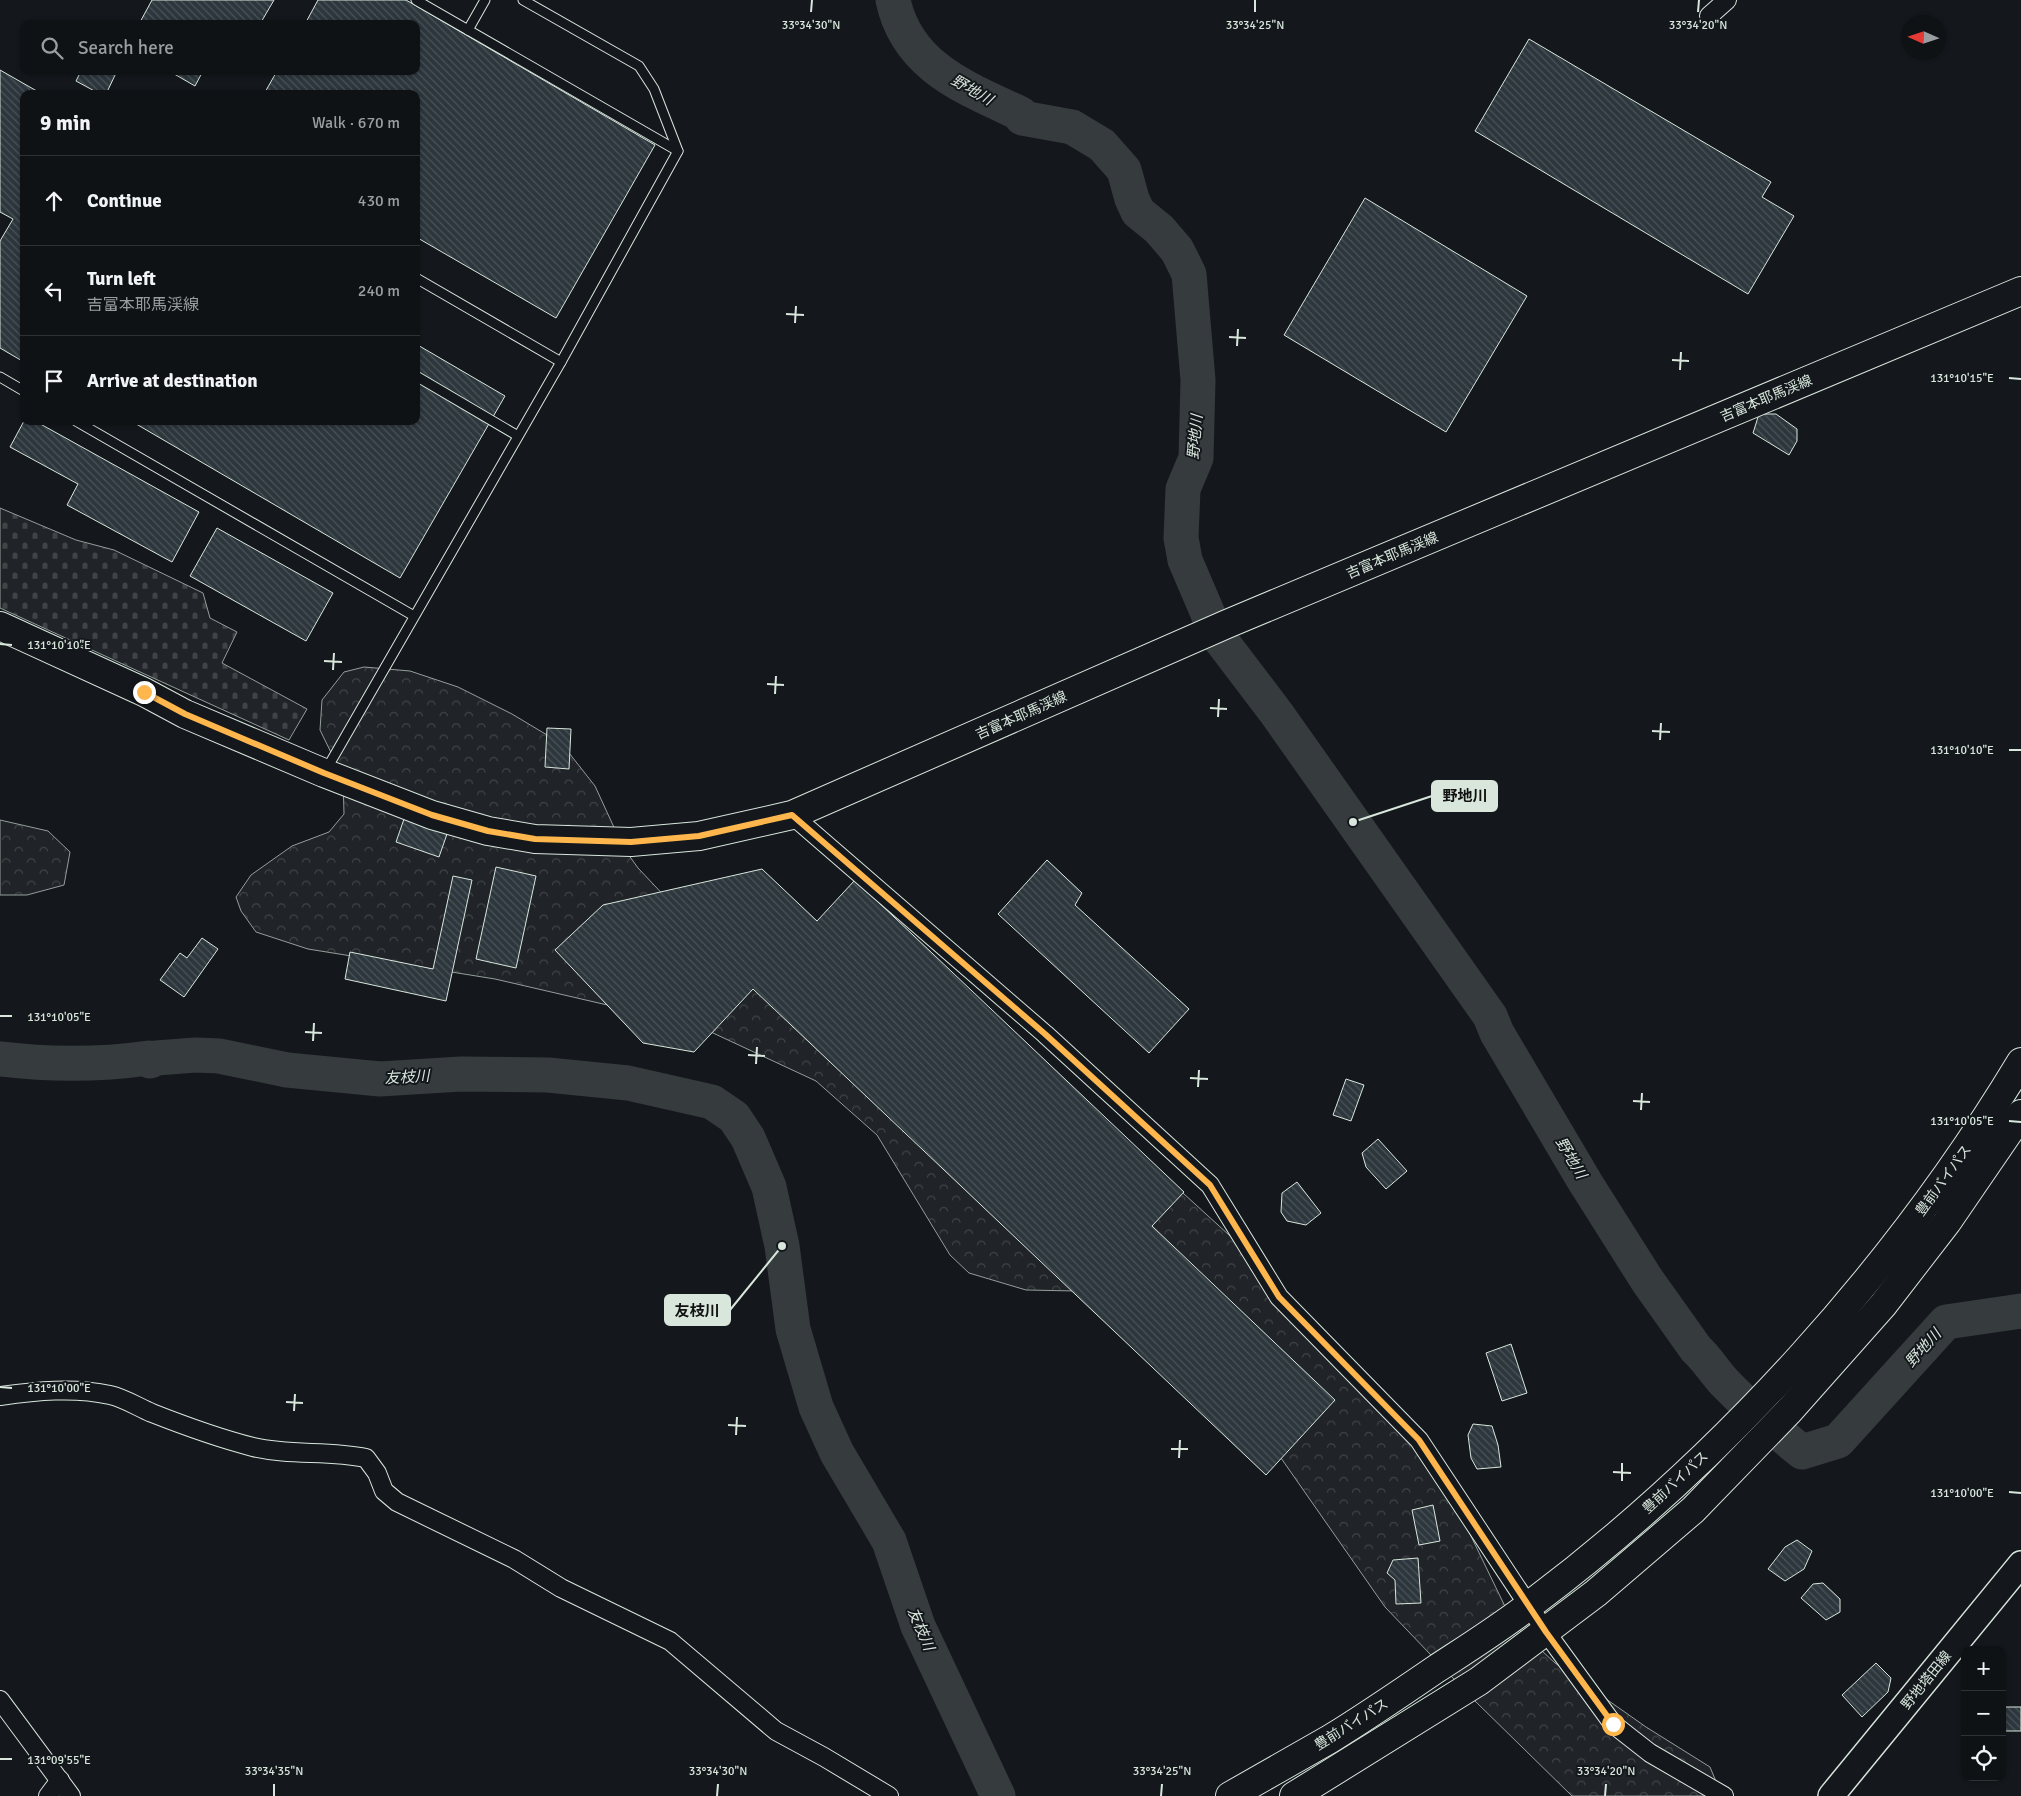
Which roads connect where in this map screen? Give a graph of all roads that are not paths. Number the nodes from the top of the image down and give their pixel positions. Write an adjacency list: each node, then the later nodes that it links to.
1 (416, 0): 6 (lane)
2 (485, 0): 6 (lane)
3 (523, 0): 7 (lane)
4 (1727, 0): 5 (street)
5 (1709, 16)
6 (468, 30): 7 (lane)
7 (678, 151): 10 (lane)
8 (420, 280): 10 (lane)
9 (2021, 291): 19 (main road, 吉富本耶馬渓線)
10 (561, 362): 15 (lane)
11 (0, 378): 13 (lane)
12 (420, 378): 15 (lane)
13 (20, 389)
14 (83, 425): 16 (lane)
15 (518, 436): 16 (lane)
16 (414, 616): 18 (lane)
17 (0, 626): 18 (main road, 吉富本耶馬渓線)
18 (324, 773): 19 (main road, 吉富本耶馬渓線)
19 (792, 815): 24 (street)
20 (2021, 1062): 24 (main road, 豊前バイパス)
21 (2021, 1114): 25 (main road, 豊前バイパス)
22 (0, 1396): 30 (street)
23 (2021, 1564): 34 (main road, 野地塔田線)
24 (1530, 1605): 25 (street); 31 (main road, 豊前バイパス)
25 (1546, 1632): 32 (main road, 豊前バイパス); 33 (street)
26 (0, 1700): 27 (street)
27 (60, 1780): 28 (street); 29 (street)
28 (48, 1796)
29 (71, 1796)
30 (889, 1796)
31 (1230, 1796)
32 (1294, 1796)
33 (1724, 1796)
34 (1831, 1796)

